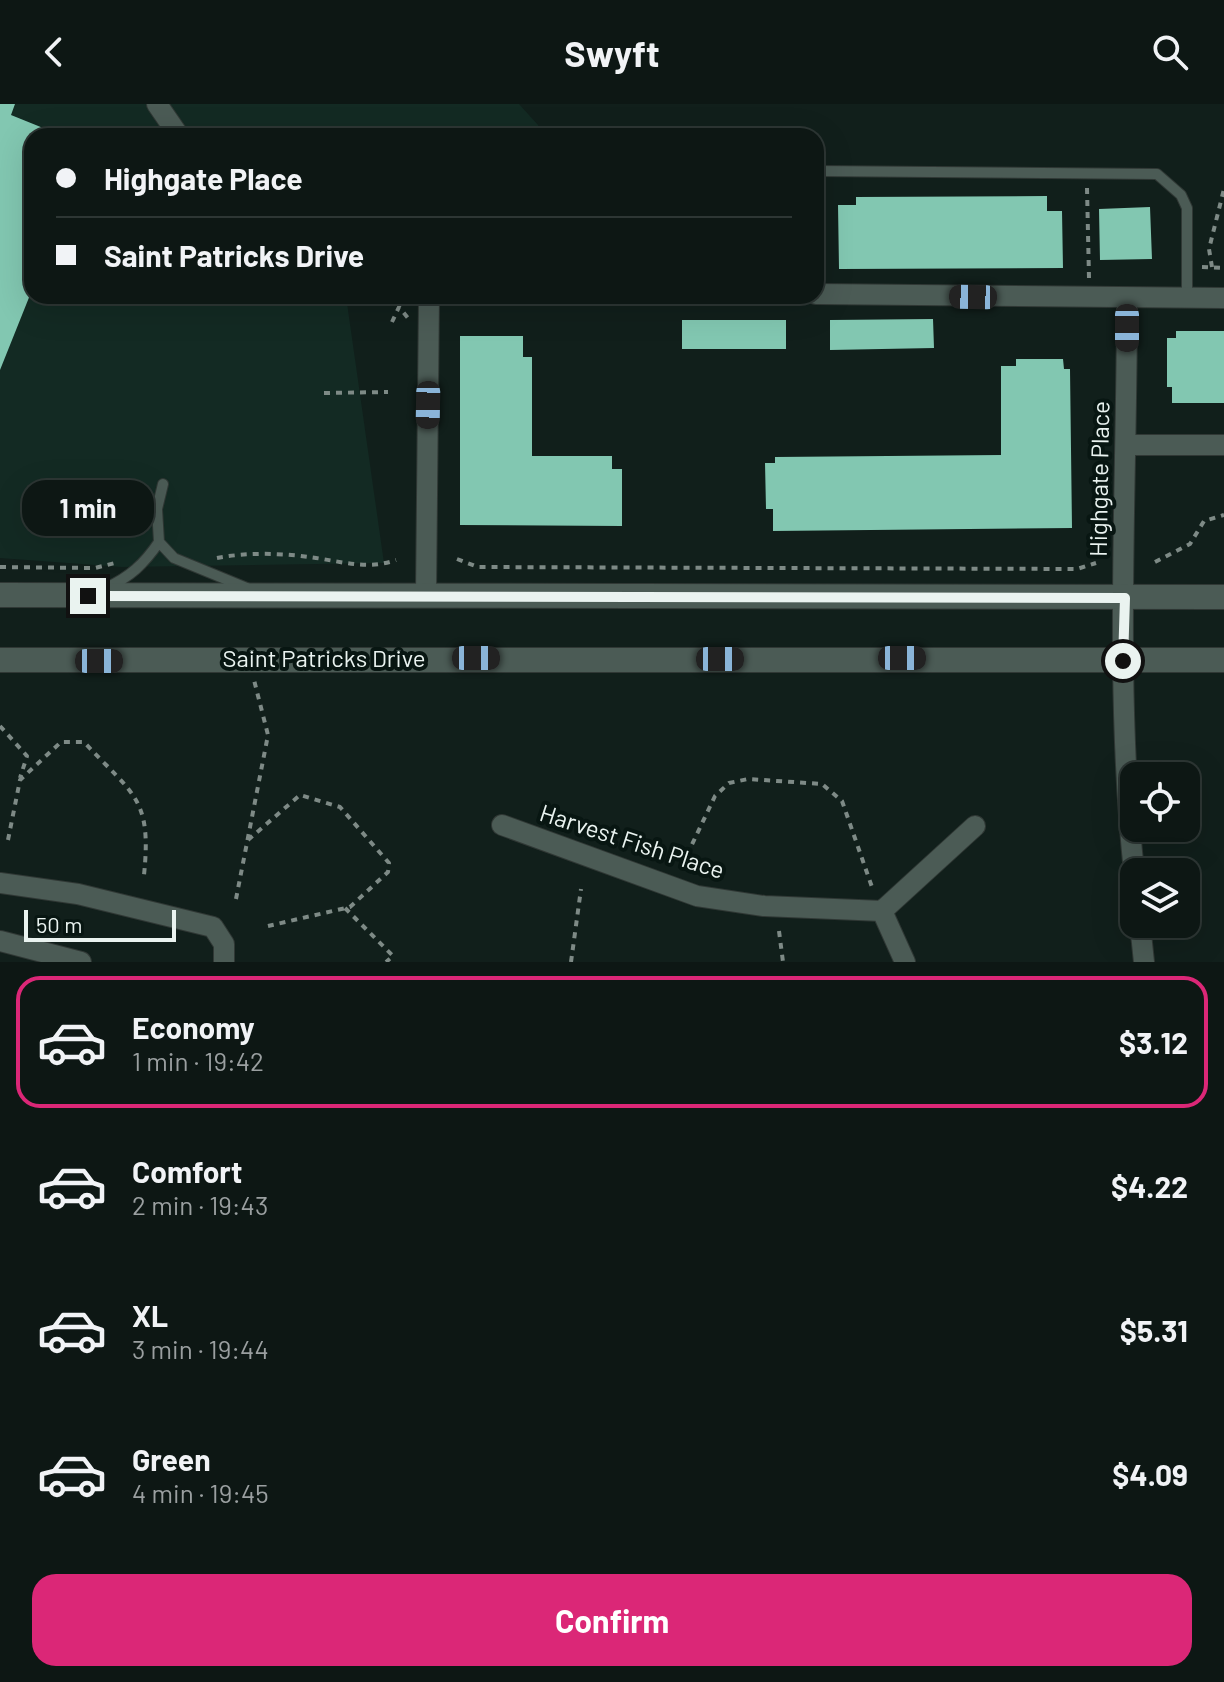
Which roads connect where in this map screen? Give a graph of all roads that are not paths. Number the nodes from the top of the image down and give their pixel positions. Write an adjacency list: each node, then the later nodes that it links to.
1 (157, 104): 2 (street)
2 (174, 128)
3 (824, 171): 5 (lane)
4 (824, 294): 7 (street)
5 (1187, 298): 6 (street); 7 (street)
6 (1224, 298)
7 (1127, 299): 9 (street, Highgate Place)
8 (429, 304): 16 (street)
9 (1127, 445): 10 (street); 18 (street, Highgate Place)
10 (1224, 445)
11 (163, 484): 12 (lane)
12 (159, 542): 14 (lane); 15 (lane)
13 (0, 595): 15 (main road)
14 (267, 595): 15 (main road); 16 (main road)
15 (88, 596)
16 (426, 596): 18 (main road)
17 (1224, 597): 18 (main road)
18 (1125, 598): 21 (street, Highgate Place)
19 (0, 660): 21 (main road, Saint Patricks Drive)
20 (1224, 660): 21 (main road, Saint Patricks Drive)
21 (1123, 661): 24 (street, Highgate Place)
22 (502, 825): 26 (street, Harvest Fish Place)
23 (975, 826): 26 (street)
24 (1133, 858)
25 (0, 883): 30 (street)
26 (882, 911): 31 (street)
27 (1141, 938): 32 (street)
28 (0, 941): 29 (street)
29 (81, 962)
30 (224, 962)
31 (905, 962)
32 (1144, 962)

